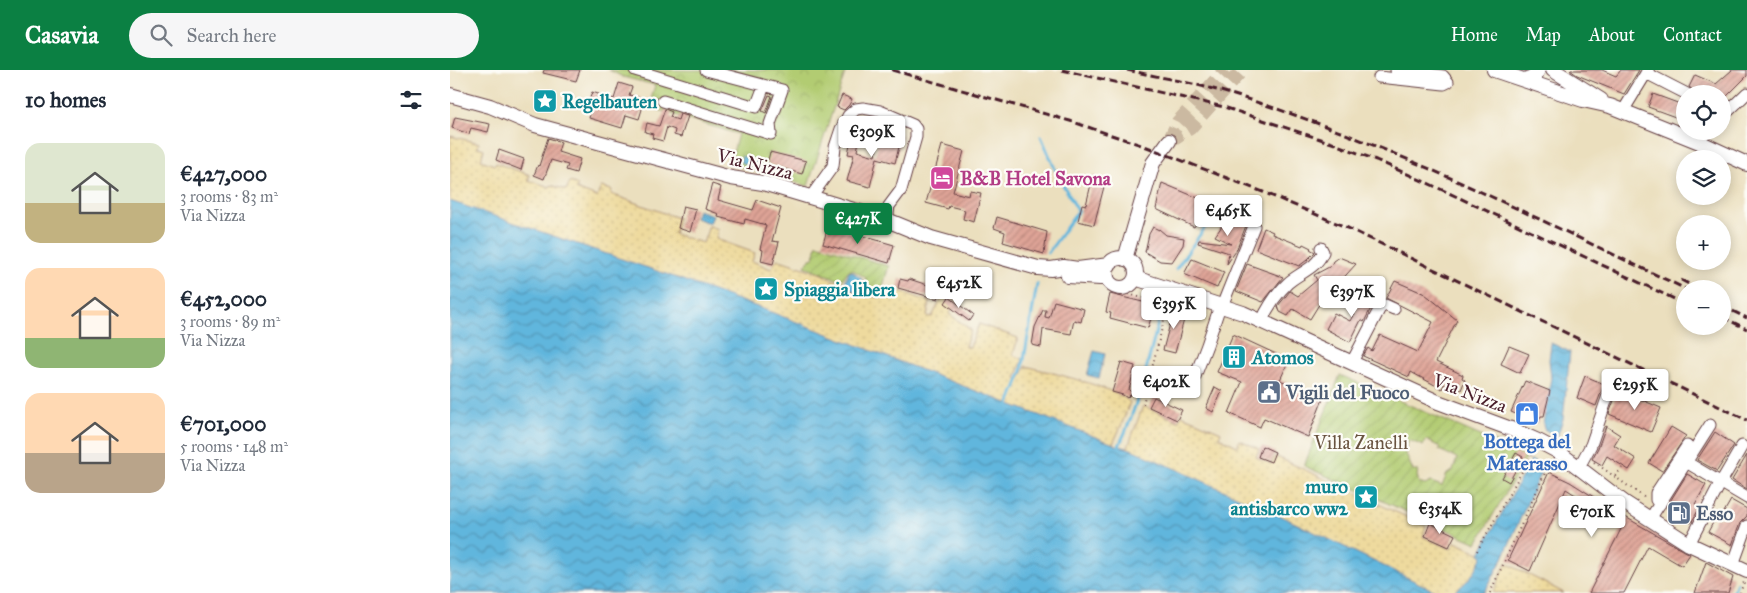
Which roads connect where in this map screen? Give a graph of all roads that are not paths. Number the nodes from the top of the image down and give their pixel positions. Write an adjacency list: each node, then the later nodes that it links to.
1 (635, 70): 10 (street)
2 (706, 70): 10 (street)
3 (1396, 70): 8 (street)
4 (1494, 70): 9 (main road)
5 (1538, 70): 9 (main road)
6 (1552, 70): 15 (main road)
7 (1647, 72): 11 (street); 17 (street)
8 (1379, 77)
9 (1524, 80): 15 (main road)
10 (764, 86): 14 (street)
11 (1676, 88)
12 (1747, 93): 16 (street)
13 (450, 95): 22 (main road, Via Nizza)
14 (663, 101)
15 (1610, 106): 17 (main road)
16 (1731, 108)
17 (1623, 111): 18 (main road)
18 (1676, 128)
19 (1708, 140): 21 (main road)
20 (1169, 141): 26 (main road)
21 (1747, 164)
22 (810, 198): 23 (main road, Via Nizza); 23 (street)
23 (887, 220): 27 (main road, Via Nizza)
24 (1254, 226): 29 (street)
25 (1321, 248): 31 (street)
26 (1125, 259): 27 (main road); 28 (main road)
27 (1107, 277): 28 (main road)
28 (1135, 278): 29 (main road, Via Nizza)
29 (1221, 306): 31 (main road, Via Nizza); 33 (street)
30 (1394, 309): 32 (street)
31 (1261, 322): 32 (main road, Via Nizza)
32 (1352, 362): 39 (main road, Via Nizza)
33 (1188, 390)
34 (1647, 394): 39 (street)
35 (1710, 425): 38 (street)
36 (1687, 446): 42 (street)
37 (1742, 446): 40 (street)
38 (1686, 462): 40 (street); 42 (street)
39 (1586, 464): 43 (main road, Via Nizza)
40 (1721, 482): 41 (street); 45 (street)
41 (1747, 498)
42 (1659, 505): 43 (street)
43 (1650, 519): 45 (main road, Via Nizza)
44 (1747, 526): 46 (street)
45 (1689, 544): 46 (main road, Via Nizza)
46 (1733, 565): 47 (main road, Via Nizza)
47 (1747, 571)

